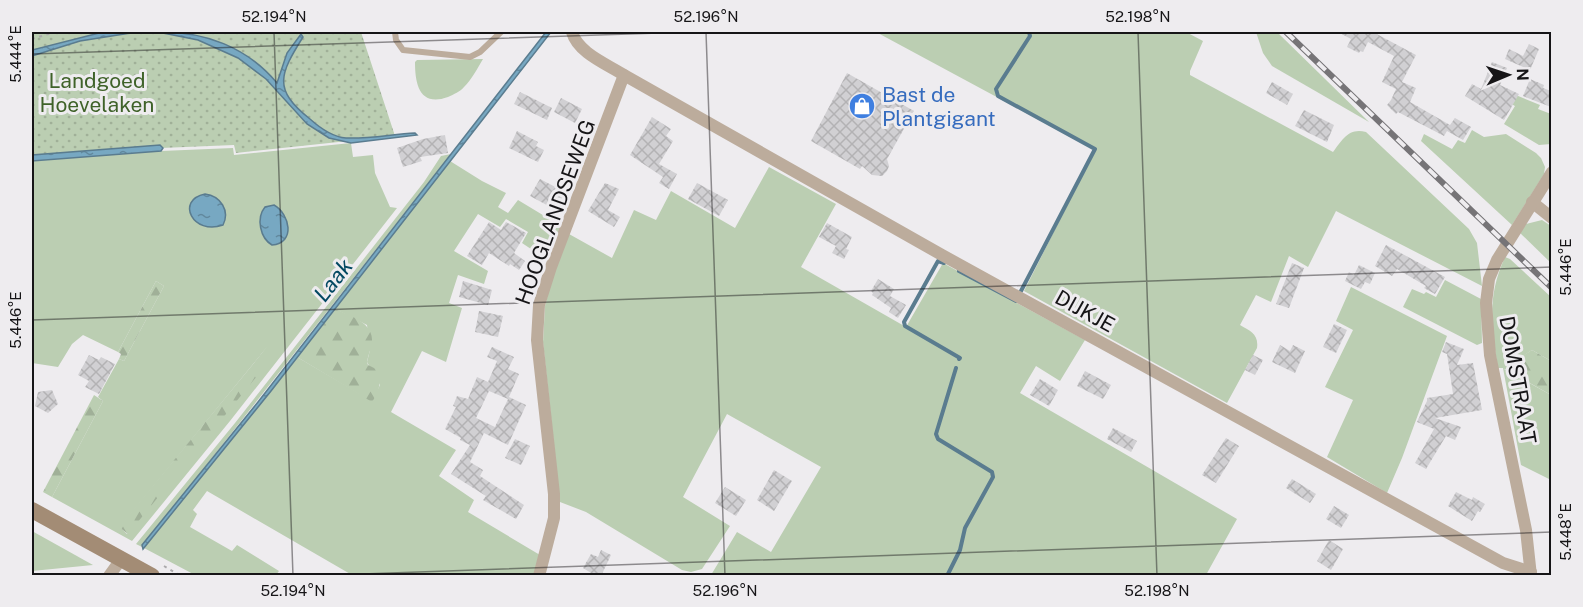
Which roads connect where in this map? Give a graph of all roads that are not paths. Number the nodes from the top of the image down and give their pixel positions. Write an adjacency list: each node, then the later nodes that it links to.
1 (394, 32): 2 (lane)
2 (501, 32)
3 (572, 32): 4 (street)
4 (624, 75): 10 (street, DIJKJE); 13 (street, HOOGLANDSEWEG)
5 (1551, 172): 6 (street, DOMSTRAAT)
6 (1532, 202): 7 (street); 10 (street, DOMSTRAAT)
7 (1551, 218)
8 (32, 510): 9 (main road)
9 (122, 558): 11 (street); 12 (main road)
10 (1531, 574)
11 (109, 576)
12 (152, 576)
13 (539, 576)

